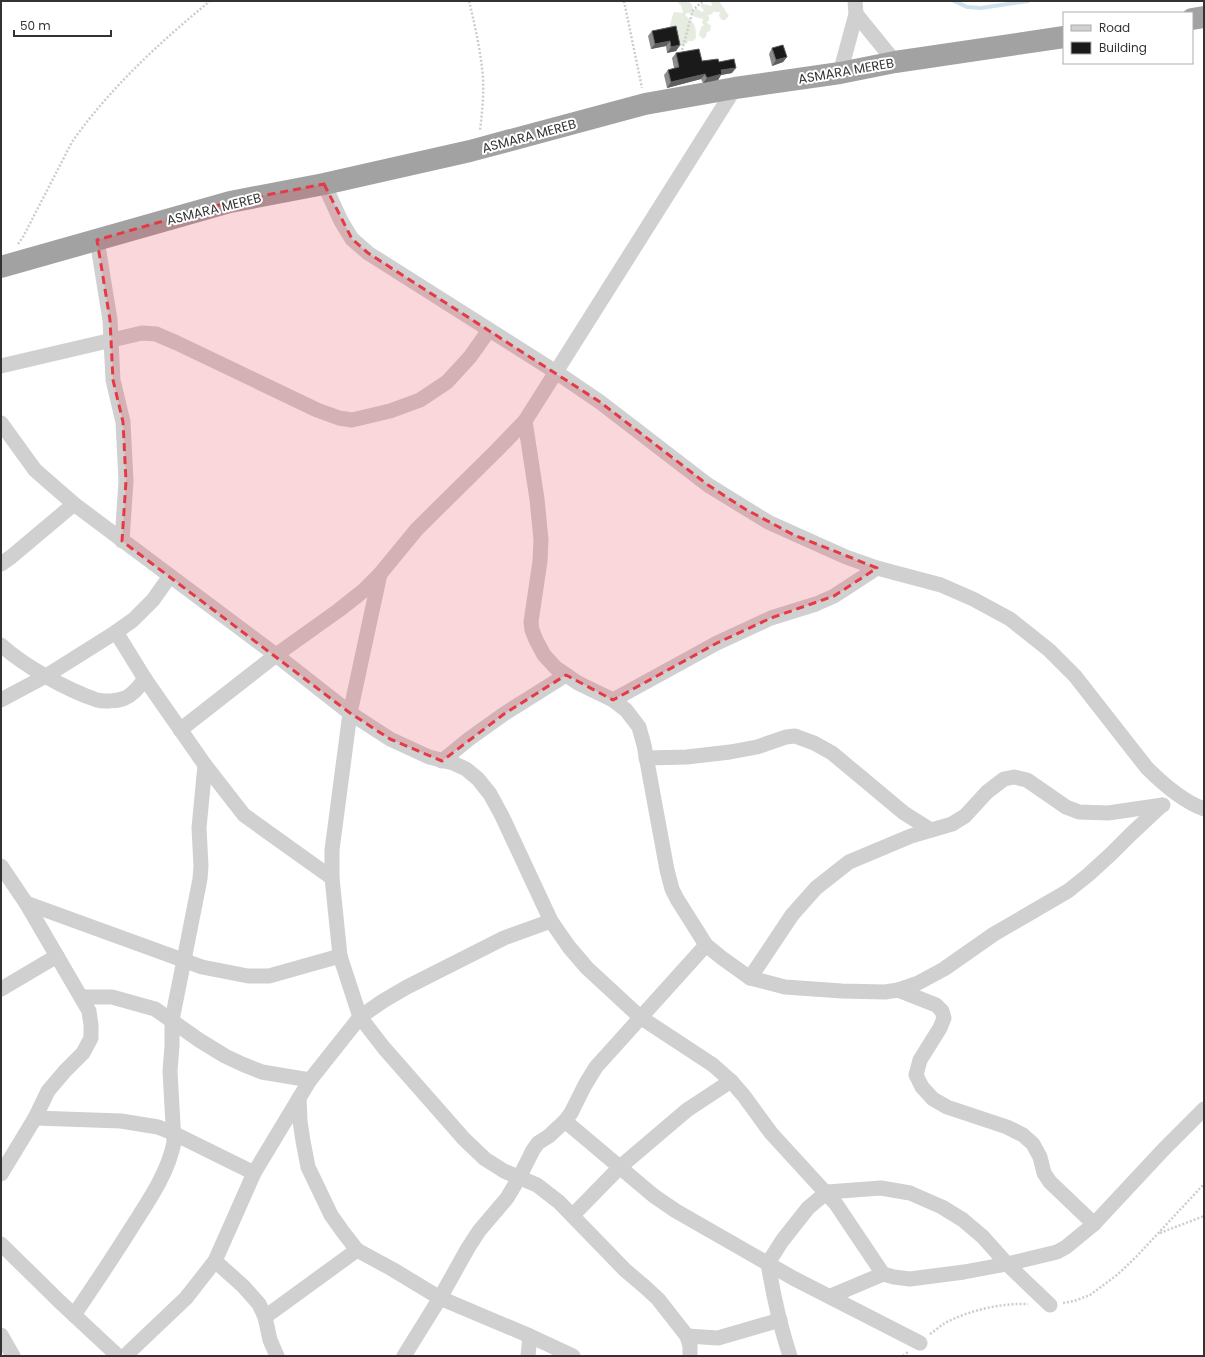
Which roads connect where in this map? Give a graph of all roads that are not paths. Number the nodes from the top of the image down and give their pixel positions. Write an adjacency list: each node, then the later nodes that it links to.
1 (855, 8): 5 (street); 6 (street)
2 (1204, 17): 3 (highway)
3 (1193, 18)
4 (1063, 37): 5 (highway, ASMARA MEREB)
5 (895, 62): 6 (highway, ASMARA MEREB)
6 (840, 73): 7 (highway, ASMARA MEREB)
7 (735, 88): 8 (highway, ASMARA MEREB); 14 (street)
8 (324, 184): 9 (highway, ASMARA MEREB); 11 (street)
9 (97, 240): 10 (highway, ASMARA MEREB); 12 (street)
10 (1, 267)
11 (489, 330): 12 (street); 14 (street)
12 (112, 339): 13 (street); 18 (street)
13 (1, 366)
14 (556, 372): 15 (street); 20 (street)
15 (525, 421): 21 (street); 26 (street)
16 (1, 423): 17 (street)
17 (74, 504): 18 (street); 19 (street)
18 (122, 541): 22 (street)
19 (1, 564)
20 (877, 568): 30 (street); 36 (street)
21 (380, 574): 25 (street); 31 (street)
22 (170, 576): 23 (street); 25 (street)
23 (116, 632): 27 (street); 28 (street)
24 (1, 645): 27 (street)
25 (276, 655): 31 (street); 32 (street)
26 (566, 674): 30 (street); 34 (street)
27 (46, 676): 28 (street); 29 (street)
28 (145, 679): 32 (street)
29 (1, 700)
30 (613, 700): 33 (street)
31 (350, 713): 34 (street); 41 (street)
32 (180, 730): 35 (street)
33 (646, 758): 39 (street); 44 (street)
34 (442, 761): 43 (street)
35 (205, 765): 41 (street); 47 (street)
36 (1186, 800): 37 (street); 38 (street)
37 (1162, 805): 39 (street); 50 (street)
38 (1204, 809)
39 (931, 830): 48 (street)
40 (1, 866): 42 (street)
41 (332, 878): 46 (street)
42 (26, 903): 45 (street); 47 (street)
43 (551, 921): 52 (street); 53 (street)
44 (706, 945): 48 (street); 53 (street)
45 (57, 956): 49 (street); 51 (street)
46 (340, 956): 47 (street); 52 (street)
47 (184, 960): 54 (street)
48 (750, 978): 50 (street)
49 (1, 989)
50 (898, 990): 68 (street)
51 (81, 997): 54 (street); 59 (street)
52 (360, 1017): 55 (street); 65 (street)
53 (640, 1017): 56 (street); 60 (street)
54 (172, 1020): 55 (street); 61 (street)
55 (310, 1080): 57 (street)
56 (731, 1081): 62 (street); 66 (street)
57 (299, 1098): 63 (street); 70 (street)
58 (1204, 1109): 68 (street)
59 (35, 1118): 61 (street); 64 (street)
60 (565, 1121): 62 (street); 65 (street)
61 (173, 1133): 63 (street); 78 (street)
62 (620, 1167): 67 (street); 72 (street)
63 (254, 1173): 71 (street)
64 (1, 1174)
65 (519, 1178): 67 (street); 76 (street)
66 (827, 1192): 72 (street); 73 (street); 74 (street)
67 (573, 1215): 83 (street)
68 (1094, 1224): 73 (street)
69 (1, 1244): 78 (street)
70 (357, 1250): 76 (street); 79 (street)
71 (215, 1260): 79 (street); 87 (street)
72 (768, 1263): 75 (street); 80 (street)
73 (1007, 1264): 74 (street); 77 (street)
74 (883, 1274): 75 (street)
75 (831, 1296): 84 (street)
76 (440, 1298): 82 (street); 89 (street)
77 (1050, 1305)
78 (74, 1315): 86 (street)
79 (265, 1316): 88 (street)
80 (780, 1320): 83 (street); 93 (street)
81 (1, 1335): 85 (street)
82 (530, 1336): 90 (street); 91 (street)
83 (687, 1336): 92 (street)
84 (920, 1343)
85 (13, 1356)
86 (118, 1356)
87 (126, 1356)
88 (277, 1356)
89 (404, 1356)
90 (528, 1356)
91 (573, 1356)
92 (690, 1356)
93 (790, 1356)

